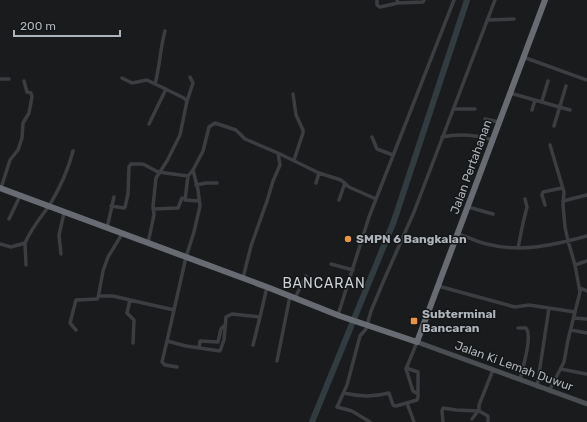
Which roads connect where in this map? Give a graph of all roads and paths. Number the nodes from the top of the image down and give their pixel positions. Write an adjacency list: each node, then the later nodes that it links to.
1 (377, 0): 6 (street)
2 (424, 0): 6 (street)
3 (454, 0): 41 (street)
4 (495, 0): 8 (street)
5 (545, 0): 10 (highway, Jalan Pertahanan)
6 (397, 1)
7 (514, 19): 8 (street)
8 (487, 20): 27 (street)
9 (165, 31): 18 (street)
10 (523, 57): 15 (street); 21 (highway, Jalan Pertahanan)
11 (190, 77): 24 (street)
12 (122, 78): 18 (street)
13 (0, 79): 14 (street)
14 (9, 79)
15 (587, 80)
16 (24, 81): 51 (street)
17 (548, 81): 25 (street)
18 (155, 84): 20 (street)
19 (566, 86): 26 (street)
20 (166, 89): 24 (street); 33 (street)
21 (510, 93): 23 (street); 32 (highway, Jalan Pertahanan)
22 (293, 94): 42 (street)
23 (535, 100): 25 (street); 29 (street)
24 (187, 101): 44 (street)
25 (542, 101): 26 (street)
26 (560, 106): 30 (street); 34 (street)
27 (453, 109): 28 (street); 36 (street)
28 (475, 109)
29 (532, 110)
30 (570, 110)
31 (485, 119): 32 (street)
32 (499, 122): 37 (highway, Jalan Pertahanan)
33 (149, 124)
34 (554, 126)
35 (372, 137): 41 (street)
36 (442, 137): 37 (street); 103 (street)
37 (493, 140): 65 (highway, Jalan Pertahanan)
38 (550, 145): 52 (street)
39 (73, 151): 63 (street)
40 (278, 153): 42 (street); 43 (street); 87 (street)
41 (393, 155): 57 (street)
42 (294, 160): 45 (street)
43 (193, 170): 46 (street); 50 (street)
44 (158, 172): 46 (street); 64 (street); 66 (street)
45 (319, 173): 48 (street); 49 (street)
46 (188, 176): 60 (street)
47 (217, 183): 50 (street)
48 (316, 183)
49 (345, 183): 57 (street); 59 (street)
50 (196, 185): 60 (street)
51 (1, 188): 54 (highway, Jalan Ki Lemah Duwur)
52 (562, 188): 61 (street); 62 (street)
53 (587, 194): 61 (street)
54 (20, 196): 63 (highway, Jalan Ki Lemah Duwur); 69 (street)
55 (114, 197): 64 (street)
56 (182, 198): 66 (street)
57 (376, 199): 85 (street)
58 (525, 199): 78 (street)
59 (339, 200)
60 (199, 201): 80 (street)
61 (563, 201): 74 (street)
62 (545, 205)
63 (48, 206): 67 (highway, Jalan Ki Lemah Duwur); 75 (street)
64 (111, 206): 70 (street)
65 (468, 207): 68 (street); 72 (highway, Jalan Pertahanan)
66 (153, 209): 76 (street)
67 (64, 212): 70 (highway, Jalan Ki Lemah Duwur); 79 (street)
68 (493, 214)
69 (9, 219)
70 (106, 228): 71 (highway, Jalan Ki Lemah Duwur)
71 (122, 234): 76 (highway, Jalan Ki Lemah Duwur); 92 (street)
72 (458, 234): 78 (street); 88 (highway, Jalan Pertahanan)
73 (587, 236): 74 (street)
74 (568, 241): 78 (street); 84 (street)
75 (25, 243): 77 (street); 83 (street)
76 (148, 243): 80 (highway, Jalan Ki Lemah Duwur)
77 (0, 244)
78 (518, 248)
79 (61, 254)
80 (186, 258): 87 (highway, Jalan Ki Lemah Duwur); 96 (street)
81 (587, 261): 84 (street)
82 (331, 264): 85 (street)
83 (26, 265)
84 (575, 265): 90 (street)
85 (353, 270): 98 (street)
86 (306, 276): 93 (street)
87 (243, 278): 89 (highway, Jalan Ki Lemah Duwur)
88 (438, 286): 95 (street); 109 (highway, Jalan Pertahanan)
89 (267, 287): 93 (highway, Jalan Ki Lemah Duwur); 99 (street)
90 (580, 288): 91 (street); 97 (street)
91 (587, 291)
92 (99, 296): 94 (street); 105 (street)
93 (293, 297): 98 (highway, Jalan Ki Lemah Duwur); 113 (street)
94 (130, 300): 96 (street); 110 (street)
95 (549, 308): 97 (street); 120 (street)
96 (174, 310): 108 (street)
97 (575, 312): 100 (street)
98 (339, 316): 103 (highway, Jalan Ki Lemah Duwur)
99 (260, 317): 102 (street); 111 (street)
100 (574, 318): 101 (street); 106 (street)
101 (587, 319)
102 (225, 325): 112 (street); 112 (street)
103 (366, 325): 109 (highway, Jalan Ki Lemah Duwur); 122 (street)
104 (518, 328): 119 (street)
105 (76, 330)
106 (570, 330): 107 (street); 116 (street)
107 (587, 333)
108 (167, 341): 112 (street); 114 (street)
109 (417, 342): 115 (street); 117 (main road, Jalan Ki Lemah Duwur)
110 (133, 343)
111 (253, 345)
112 (199, 348)
113 (276, 362)
114 (176, 367)
115 (406, 368): 123 (street); 123 (street)
116 (562, 369): 118 (street); 121 (street)
117 (493, 370): 119 (main road, Jalan Ki Lemah Duwur); 126 (street)
118 (586, 374)
119 (520, 380): 120 (main road, Jalan Ki Lemah Duwur)
120 (537, 387): 121 (main road, Jalan Ki Lemah Duwur)
121 (549, 391): 125 (main road, Jalan Ki Lemah Duwur)
122 (344, 393): 124 (street); 128 (street)
123 (418, 394): 124 (street)
124 (407, 403): 129 (street)
125 (587, 404)
126 (479, 411): 127 (street); 130 (street); 131 (street)
127 (472, 419)
128 (370, 422)
129 (414, 422)
130 (443, 422)
131 (488, 422)

